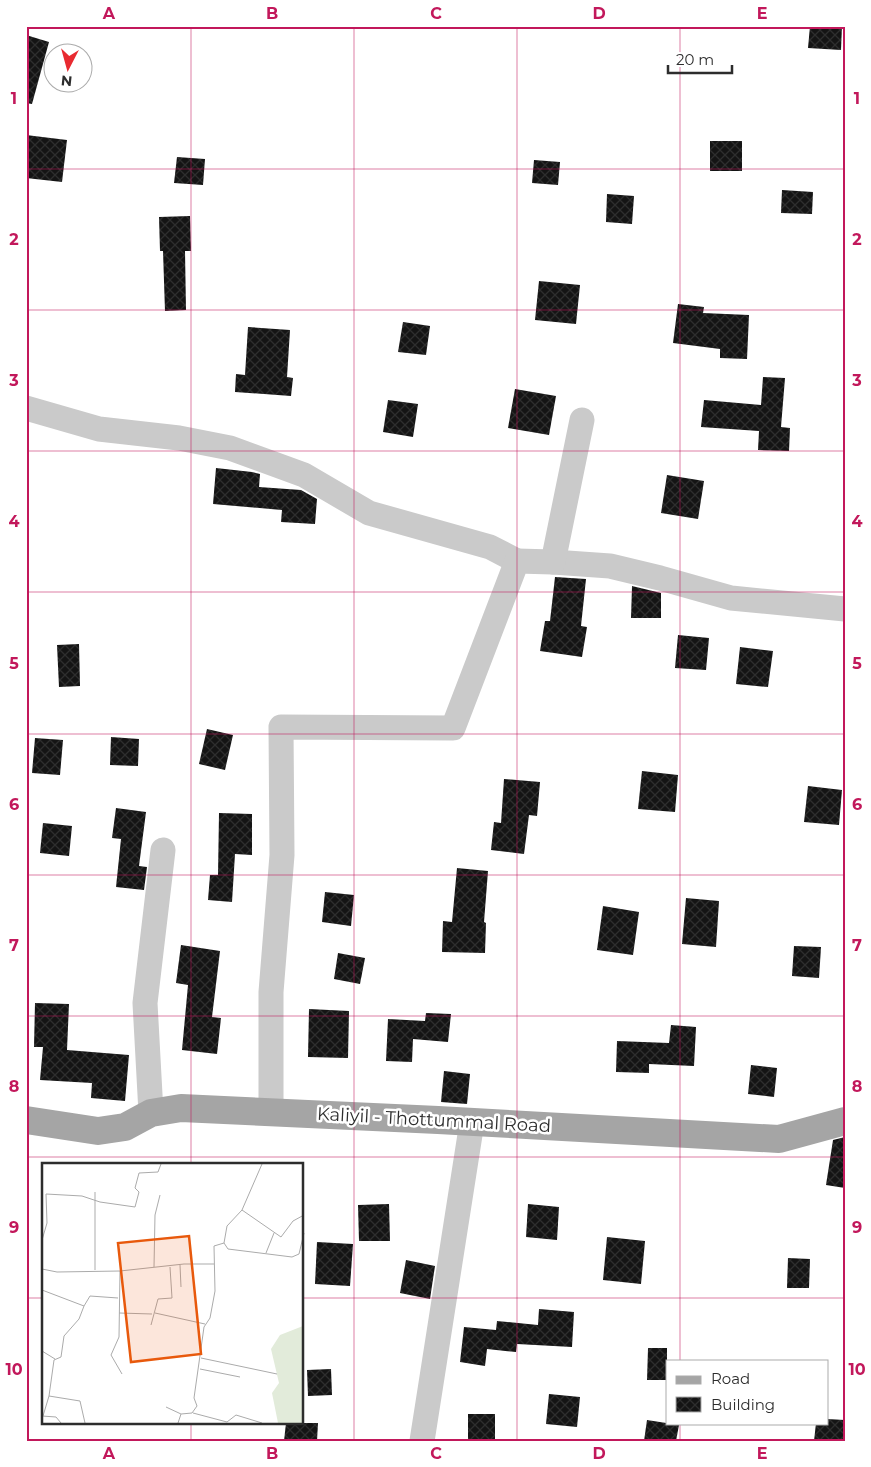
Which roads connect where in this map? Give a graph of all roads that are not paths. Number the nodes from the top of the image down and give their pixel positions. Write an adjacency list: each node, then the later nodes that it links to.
1 (26, 408): 3 (street)
2 (582, 420): 4 (street)
3 (517, 561): 4 (street); 7 (street)
4 (553, 562): 5 (street)
5 (845, 609)
6 (163, 850): 8 (street)
7 (271, 1112): 8 (main road, Kaliyil - Thottummal Road); 11 (main road, Kaliyil - Thottummal Road)
8 (151, 1113): 9 (main road, Kaliyil - Thottummal Road)
9 (26, 1120)
10 (845, 1121): 11 (main road, Kaliyil - Thottummal Road)
11 (472, 1122): 12 (street)
12 (422, 1441)

